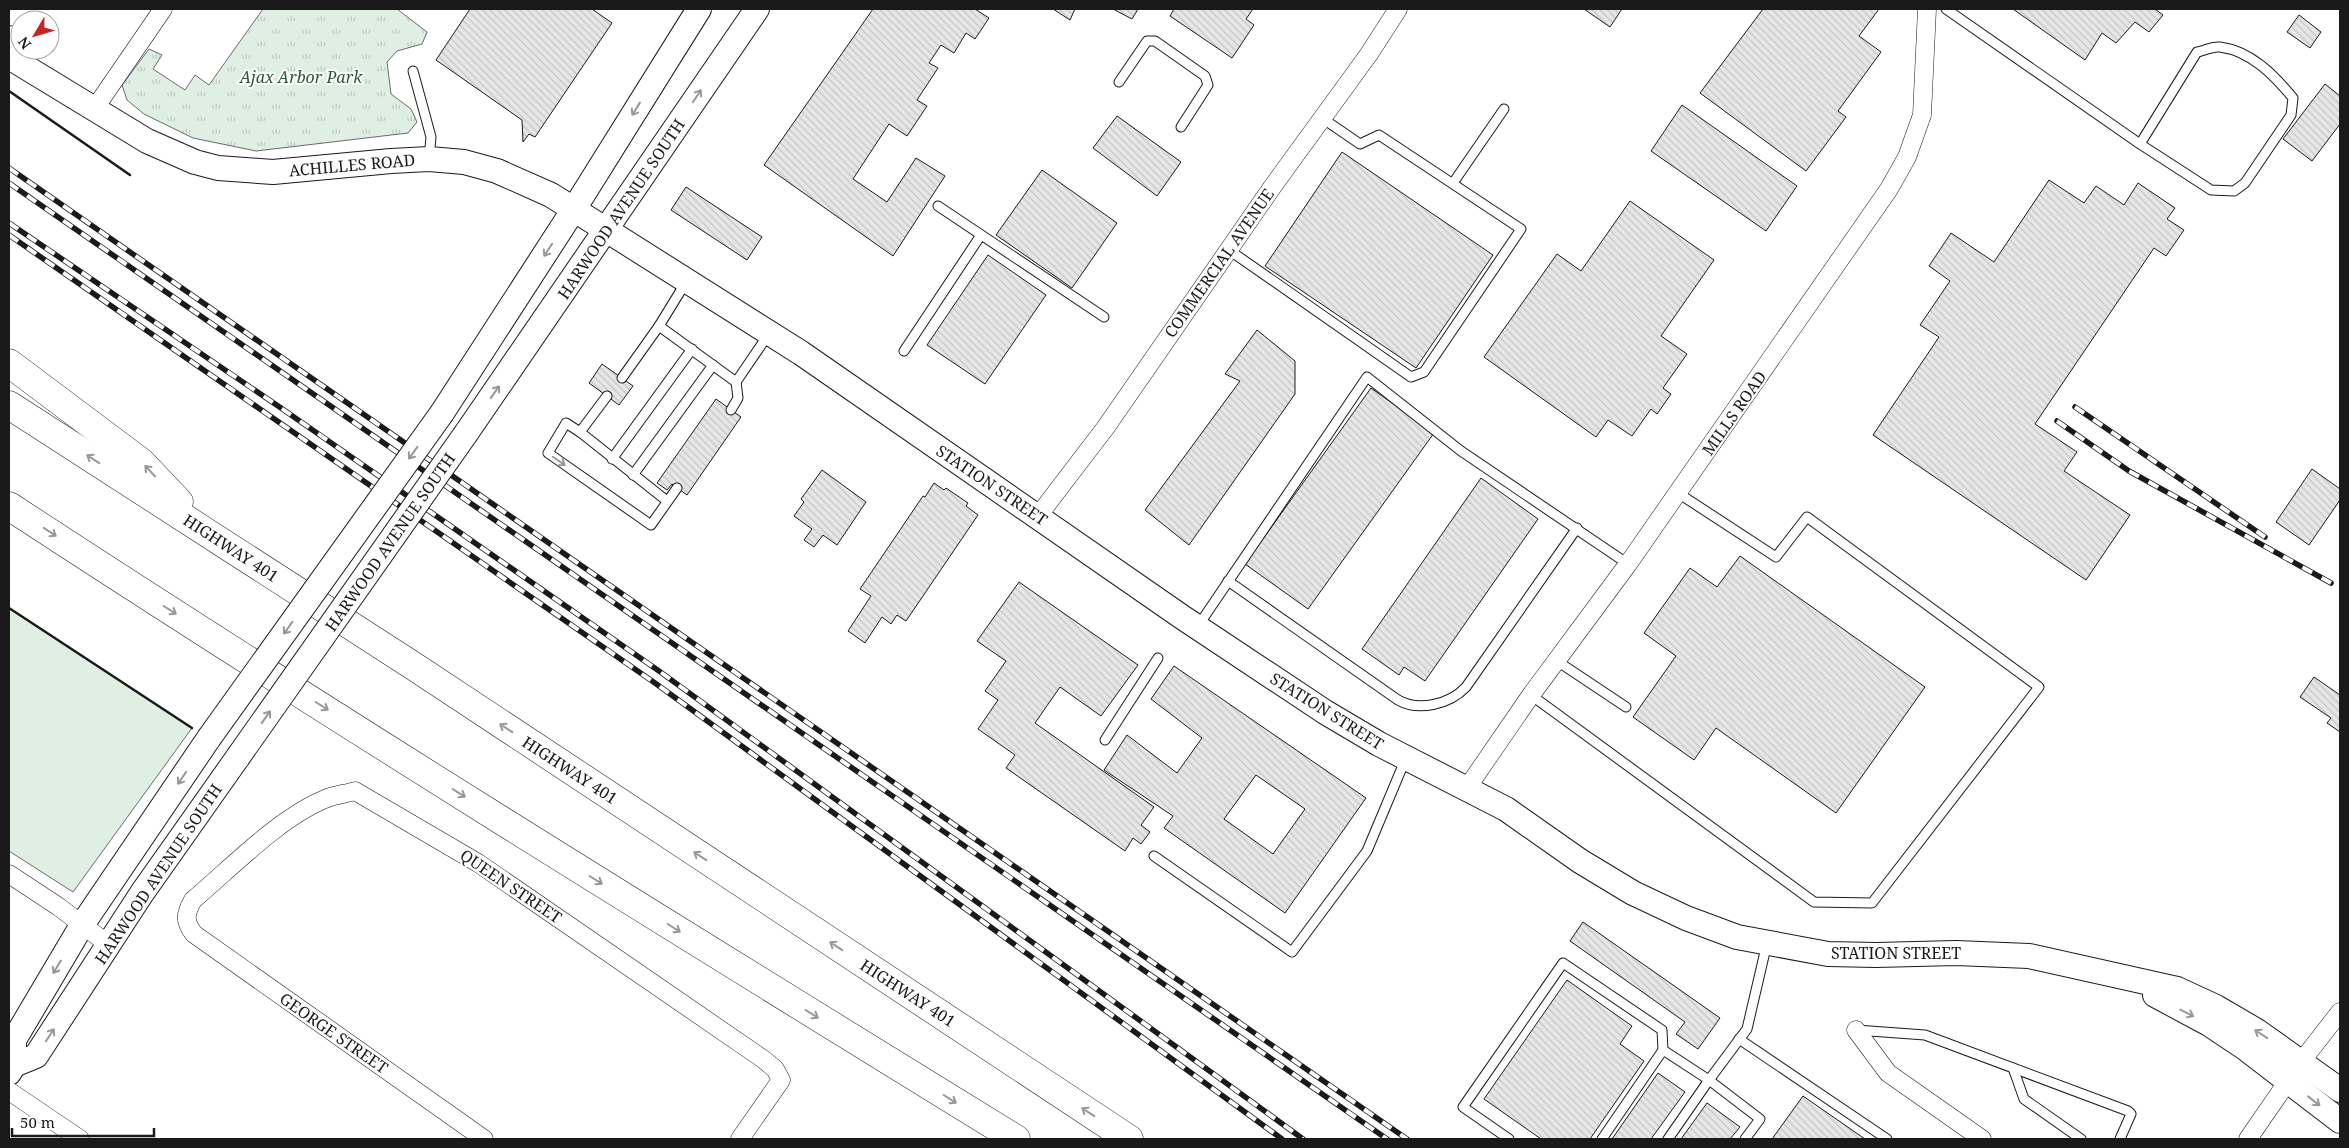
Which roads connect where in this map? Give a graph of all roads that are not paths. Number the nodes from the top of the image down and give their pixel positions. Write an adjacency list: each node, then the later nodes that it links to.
1 (163, 9): 11 (street)
2 (699, 9): 19 (street, HARWOOD AVENUE SOUTH, one-way to 19)
3 (757, 9): 20 (street, HARWOOD AVENUE SOUTH, one-way to 3)
4 (1398, 9): 13 (street, COMMERCIAL AVENUE)
5 (1927, 9): 40 (street, MILLS ROAD)
6 (1946, 9): 15 (lane)
7 (9, 57): 11 (street, ACHILLES ROAD)
8 (39, 60): 11 (street, ACHILLES ROAD)
9 (413, 72): 16 (lane)
10 (1119, 82): 14 (lane)
11 (96, 108): 16 (street, ACHILLES ROAD)
12 (1504, 109): 17 (lane)
13 (1322, 118): 17 (lane); 22 (street, COMMERCIAL AVENUE)
14 (1181, 127)
15 (2140, 144): 15 (lane)
16 (429, 159): 19 (street, ACHILLES ROAD)
17 (1453, 183): 22 (lane)
18 (938, 206): 21 (lane)
19 (574, 209): 20 (street, ACHILLES ROAD); 59 (street, HARWOOD AVENUE SOUTH, one-way to 59, bridge)
20 (607, 229): 23 (street, STATION STREET); 61 (street, HARWOOD AVENUE SOUTH, one-way to 20, bridge)
21 (981, 235): 24 (lane); 28 (lane)
22 (1228, 250): 43 (street, COMMERCIAL AVENUE)
23 (686, 282): 25 (lane); 26 (street, STATION STREET)
24 (1104, 317)
25 (659, 326): 27 (lane); 31 (lane)
26 (770, 333): 32 (lane); 43 (street, STATION STREET)
27 (692, 350): 30 (lane); 37 (lane)
28 (904, 351)
29 (9, 363): 45 (highway, one-way to 29)
30 (713, 365): 32 (lane); 38 (lane)
31 (622, 378)
32 (736, 382): 35 (lane)
33 (607, 396): 36 (lane)
34 (9, 405): 45 (highway, HIGHWAY 401, one-way to 34)
35 (731, 410)
36 (580, 432): 37 (lane); 41 (lane, one-way to 41)
37 (612, 459): 38 (lane)
38 (633, 475): 41 (lane)
39 (677, 488): 41 (lane)
40 (1678, 493): 46 (street, MILLS ROAD); 51 (lane)
41 (667, 501)
42 (9, 506): 77 (highway, one-way to 77)
43 (1038, 516): 48 (street, STATION STREET)
44 (1577, 528): 46 (lane); 47 (lane); 47 (lane)
45 (207, 533): 78 (highway, HIGHWAY 401, one-way to 45)
46 (1628, 564): 50 (street, MILLS ROAD)
47 (1228, 581): 48 (lane)
48 (1197, 627): 54 (street, STATION STREET)
49 (1158, 658): 53 (lane)
50 (1557, 661): 51 (street, MILLS ROAD); 52 (lane)
51 (1531, 696): 55 (street, MILLS ROAD)
52 (1626, 707)
53 (1105, 740)
54 (1406, 758): 55 (street, STATION STREET); 56 (lane)
55 (1467, 788): 60 (street, STATION STREET)
56 (1154, 856)
57 (9, 874): 59 (street)
58 (186, 924): 75 (street, GEORGE STREET); 76 (street, QUEEN STREET)
59 (82, 925): 61 (street); 67 (street, HARWOOD AVENUE SOUTH, one-way to 67)
60 (1767, 943): 64 (lane); 68 (street, STATION STREET)
61 (109, 945): 67 (street, HARWOOD AVENUE SOUTH, one-way to 61)
62 (2340, 1012): 68 (street)
63 (1856, 1030): 66 (lane); 73 (street)
64 (1740, 1039): 69 (lane); 83 (lane)
65 (1663, 1050): 69 (lane); 79 (lane); 80 (lane)
66 (2012, 1068): 84 (lane); 85 (lane)
67 (11, 1069)
68 (2294, 1071): 70 (street); 72 (street, STATION STREET, one-way to 72); 86 (street)
69 (1709, 1080): 81 (lane); 82 (lane)
70 (2340, 1090)
71 (9, 1091): 74 (street)
72 (2340, 1121)
73 (1976, 1138)
74 (80, 1139)
75 (484, 1139)
76 (740, 1139)
77 (1016, 1139)
78 (1129, 1139)
79 (1509, 1139)
80 (1602, 1139)
81 (1668, 1139)
82 (1745, 1139)
83 (1887, 1139)
84 (2080, 1139)
85 (2120, 1139)
86 (2248, 1139)

